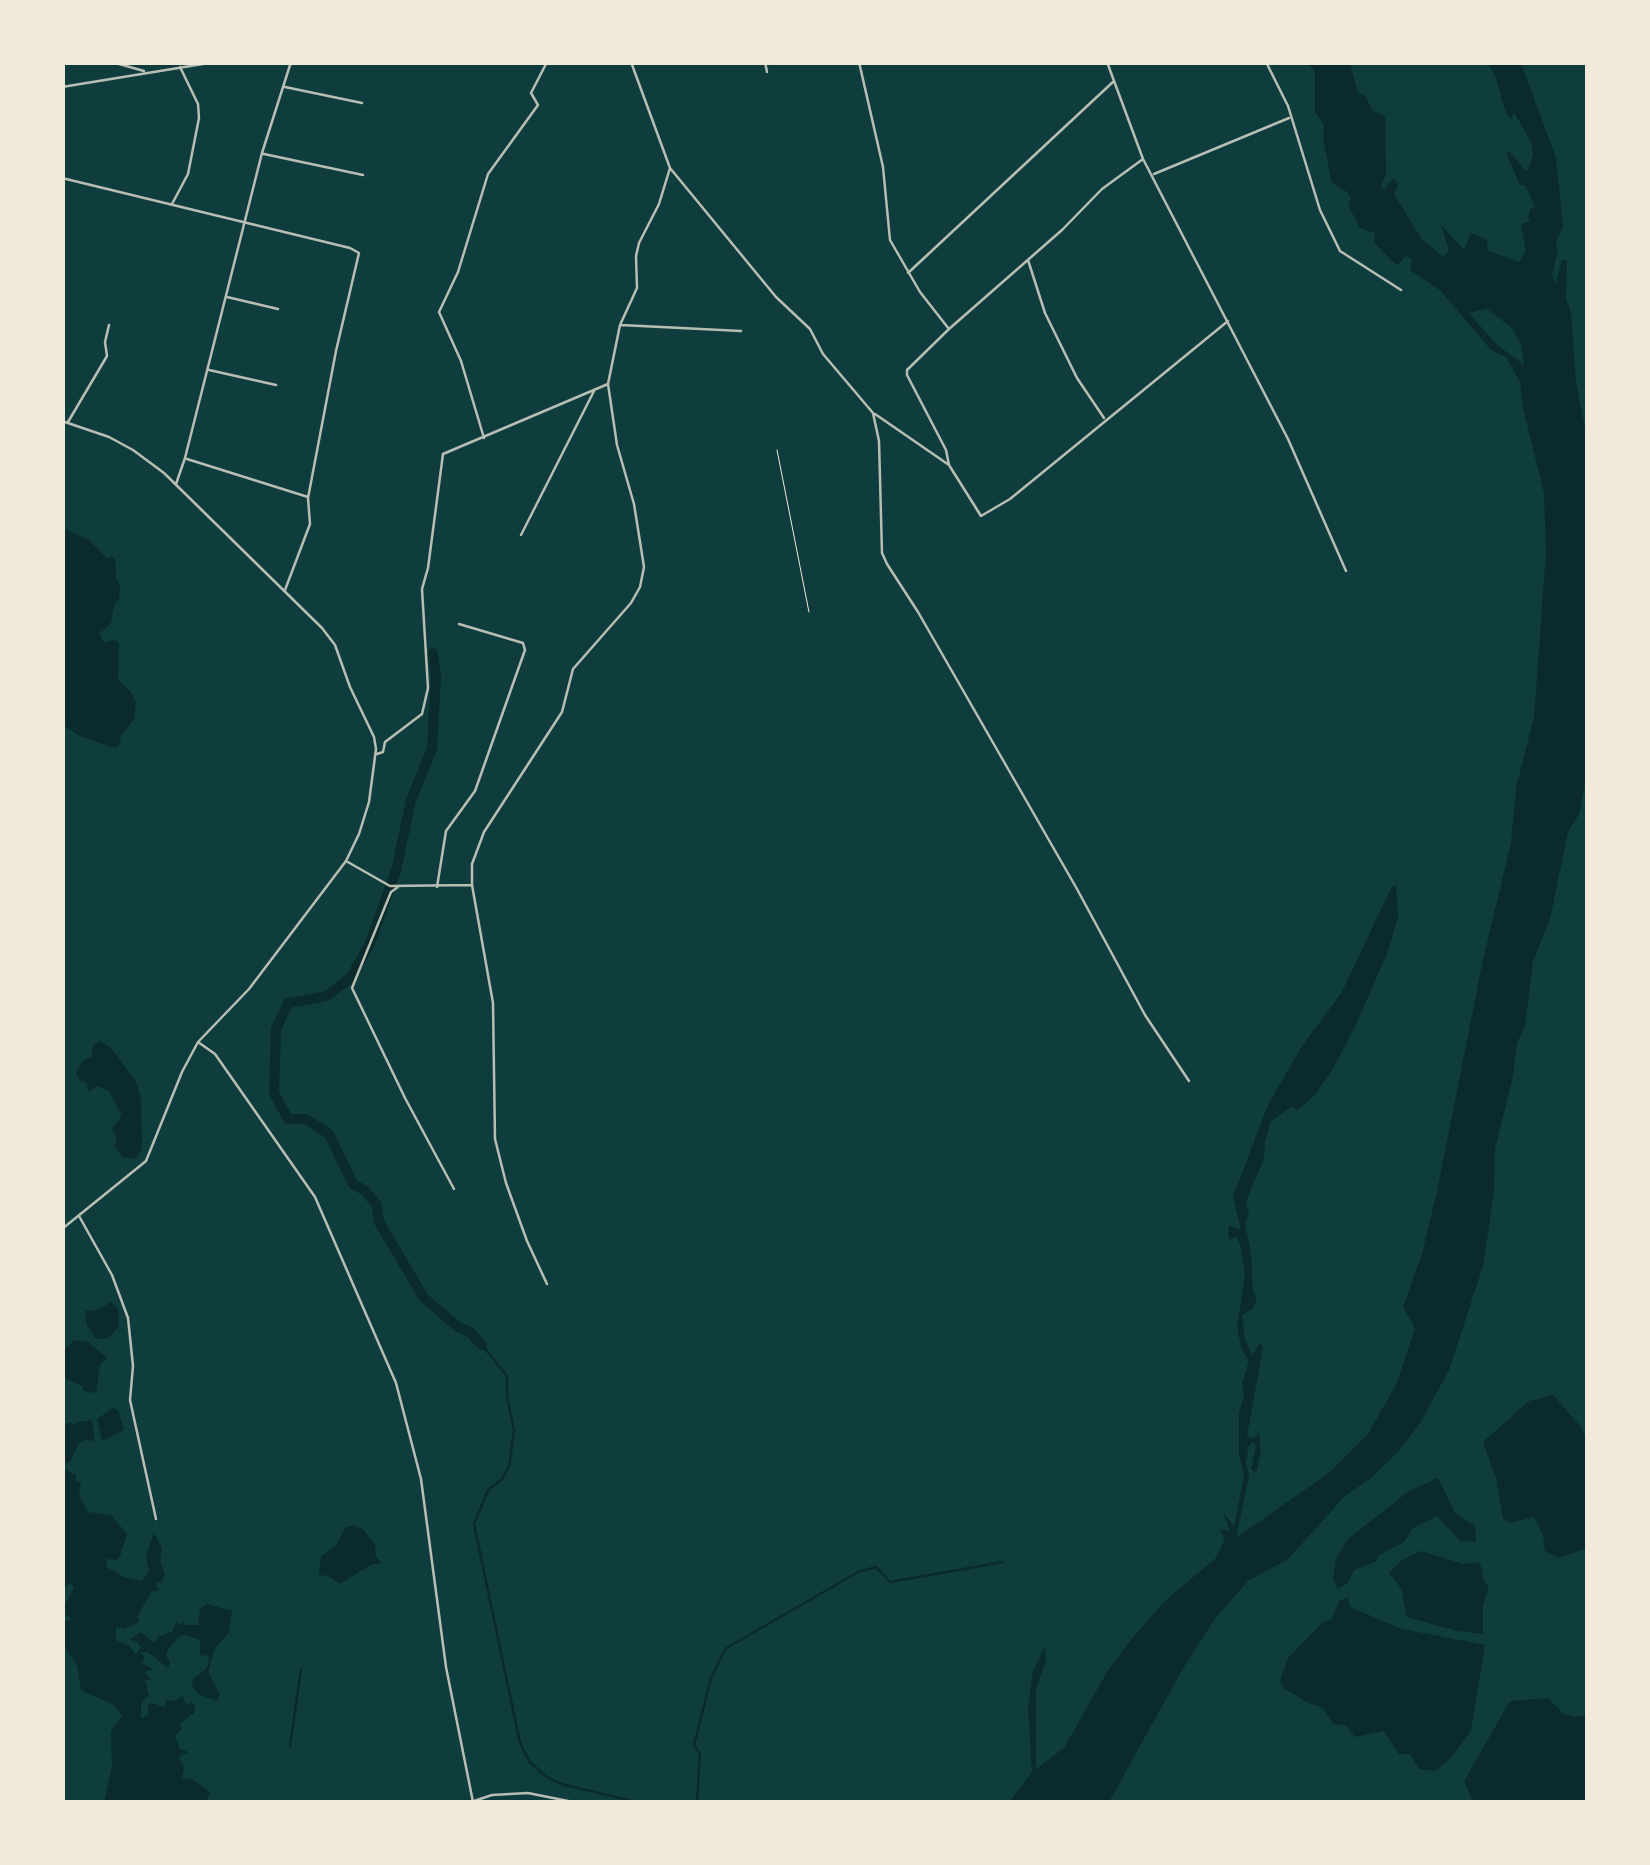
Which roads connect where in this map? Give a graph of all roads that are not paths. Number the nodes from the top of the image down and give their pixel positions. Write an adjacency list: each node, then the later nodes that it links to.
1 (112, 62): 11 (street)
2 (214, 62): 10 (street)
3 (291, 62): 15 (street)
4 (547, 62): 43 (street)
5 (631, 62): 20 (street)
6 (765, 62): 12 (street)
7 (859, 62): 27 (street)
8 (1107, 62): 13 (street)
9 (1266, 62): 17 (street)
10 (180, 68): 11 (street); 24 (street)
11 (145, 72): 14 (street)
12 (767, 72)
13 (1115, 80): 19 (street); 27 (street)
14 (62, 86)
15 (283, 86): 16 (street); 18 (street)
16 (362, 103)
17 (1290, 118): 22 (street); 28 (street)
18 (262, 154): 21 (street); 25 (street)
19 (1143, 159): 22 (street); 26 (street)
20 (670, 168): 33 (street); 40 (street)
21 (363, 175)
22 (1152, 175): 31 (street)
23 (62, 178): 24 (street)
24 (172, 205): 25 (street)
25 (244, 224): 29 (street); 47 (street)
26 (1028, 260): 34 (street); 41 (street)
27 (908, 272): 34 (street)
28 (1401, 290)
29 (226, 297): 30 (street); 36 (street)
30 (278, 309)
31 (1228, 321): 41 (street); 49 (street)
32 (109, 325): 42 (street)
33 (620, 325): 35 (street); 37 (street)
34 (949, 328): 45 (street)
35 (742, 330)
36 (208, 370): 38 (street); 44 (street)
37 (608, 384): 39 (street); 54 (street)
38 (276, 385)
39 (594, 390): 43 (street); 48 (street)
40 (873, 413): 45 (street); 58 (street)
41 (1105, 420): 45 (street)
42 (65, 422): 46 (street)
43 (484, 439): 52 (street)
44 (185, 458): 46 (street); 47 (street)
45 (950, 465)
46 (175, 486): 50 (street)
47 (308, 498): 50 (street)
48 (520, 535)
49 (1346, 571)
50 (285, 591): 52 (street)
51 (459, 624): 55 (street)
52 (376, 754): 53 (street)
53 (346, 861): 56 (street); 57 (street)
54 (472, 885): 55 (street); 62 (street)
55 (437, 886): 56 (street)
56 (398, 887): 59 (street)
57 (198, 1042): 60 (street); 64 (street)
58 (1189, 1082)
59 (454, 1189)
60 (79, 1216): 61 (street); 63 (street)
61 (62, 1229)
62 (547, 1284)
63 (156, 1519)
64 (473, 1802): 65 (street)
65 (573, 1802)

